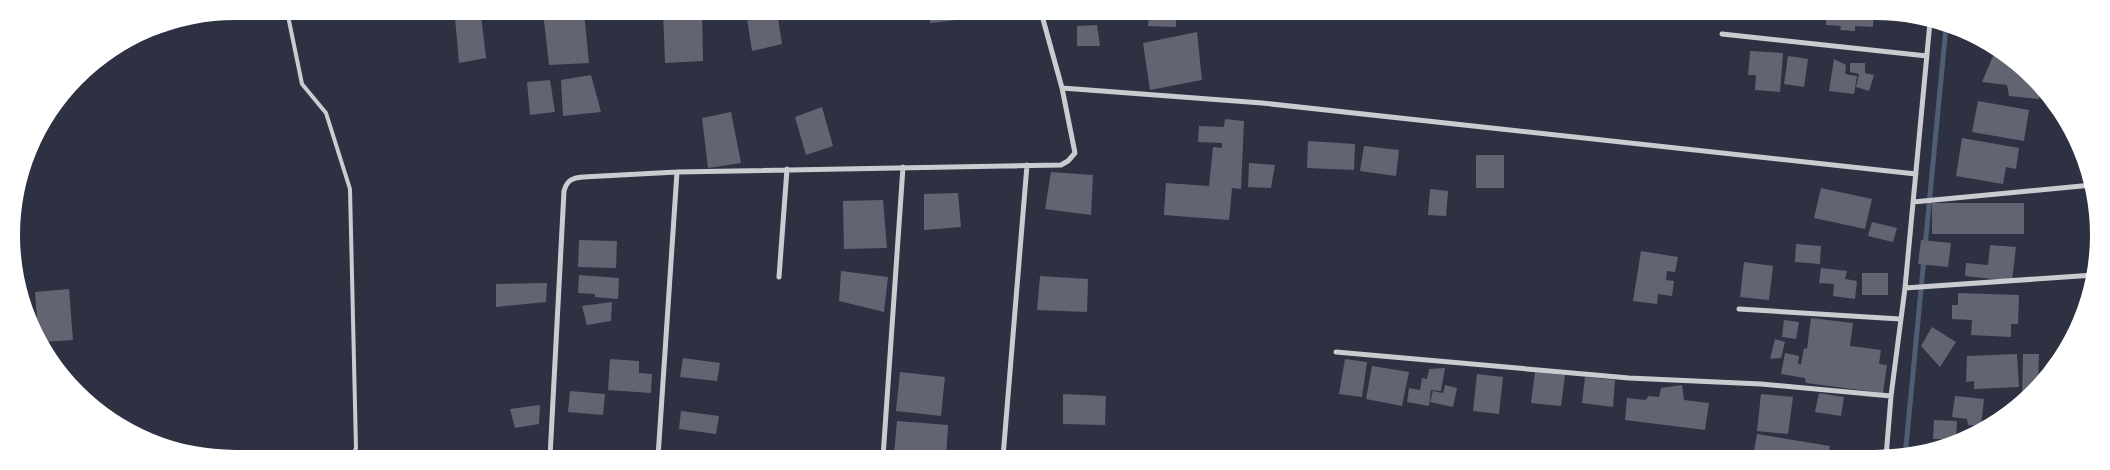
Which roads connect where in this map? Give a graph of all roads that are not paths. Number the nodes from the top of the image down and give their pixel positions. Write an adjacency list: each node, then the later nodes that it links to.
1 (288, 20): 21 (lane)
2 (1043, 20): 6 (street)
3 (1930, 27): 5 (street)
4 (1722, 34): 5 (street)
5 (1927, 56): 11 (street)
6 (1062, 88): 7 (street); 11 (street)
7 (1028, 165): 8 (street); 25 (street)
8 (903, 167): 9 (street); 24 (street)
9 (787, 169): 10 (street); 15 (street)
10 (677, 172): 22 (street); 23 (street)
11 (1916, 174): 13 (street)
12 (2084, 186): 13 (street)
13 (1913, 202): 16 (street)
14 (2086, 276): 16 (street)
15 (779, 277)
16 (1906, 288): 18 (street)
17 (1739, 308): 18 (street)
18 (1900, 319): 20 (street)
19 (1336, 352): 20 (street)
20 (1891, 396): 26 (street)
21 (355, 450)
22 (550, 450)
23 (658, 450)
24 (883, 450)
25 (1004, 450)
26 (1887, 450)

